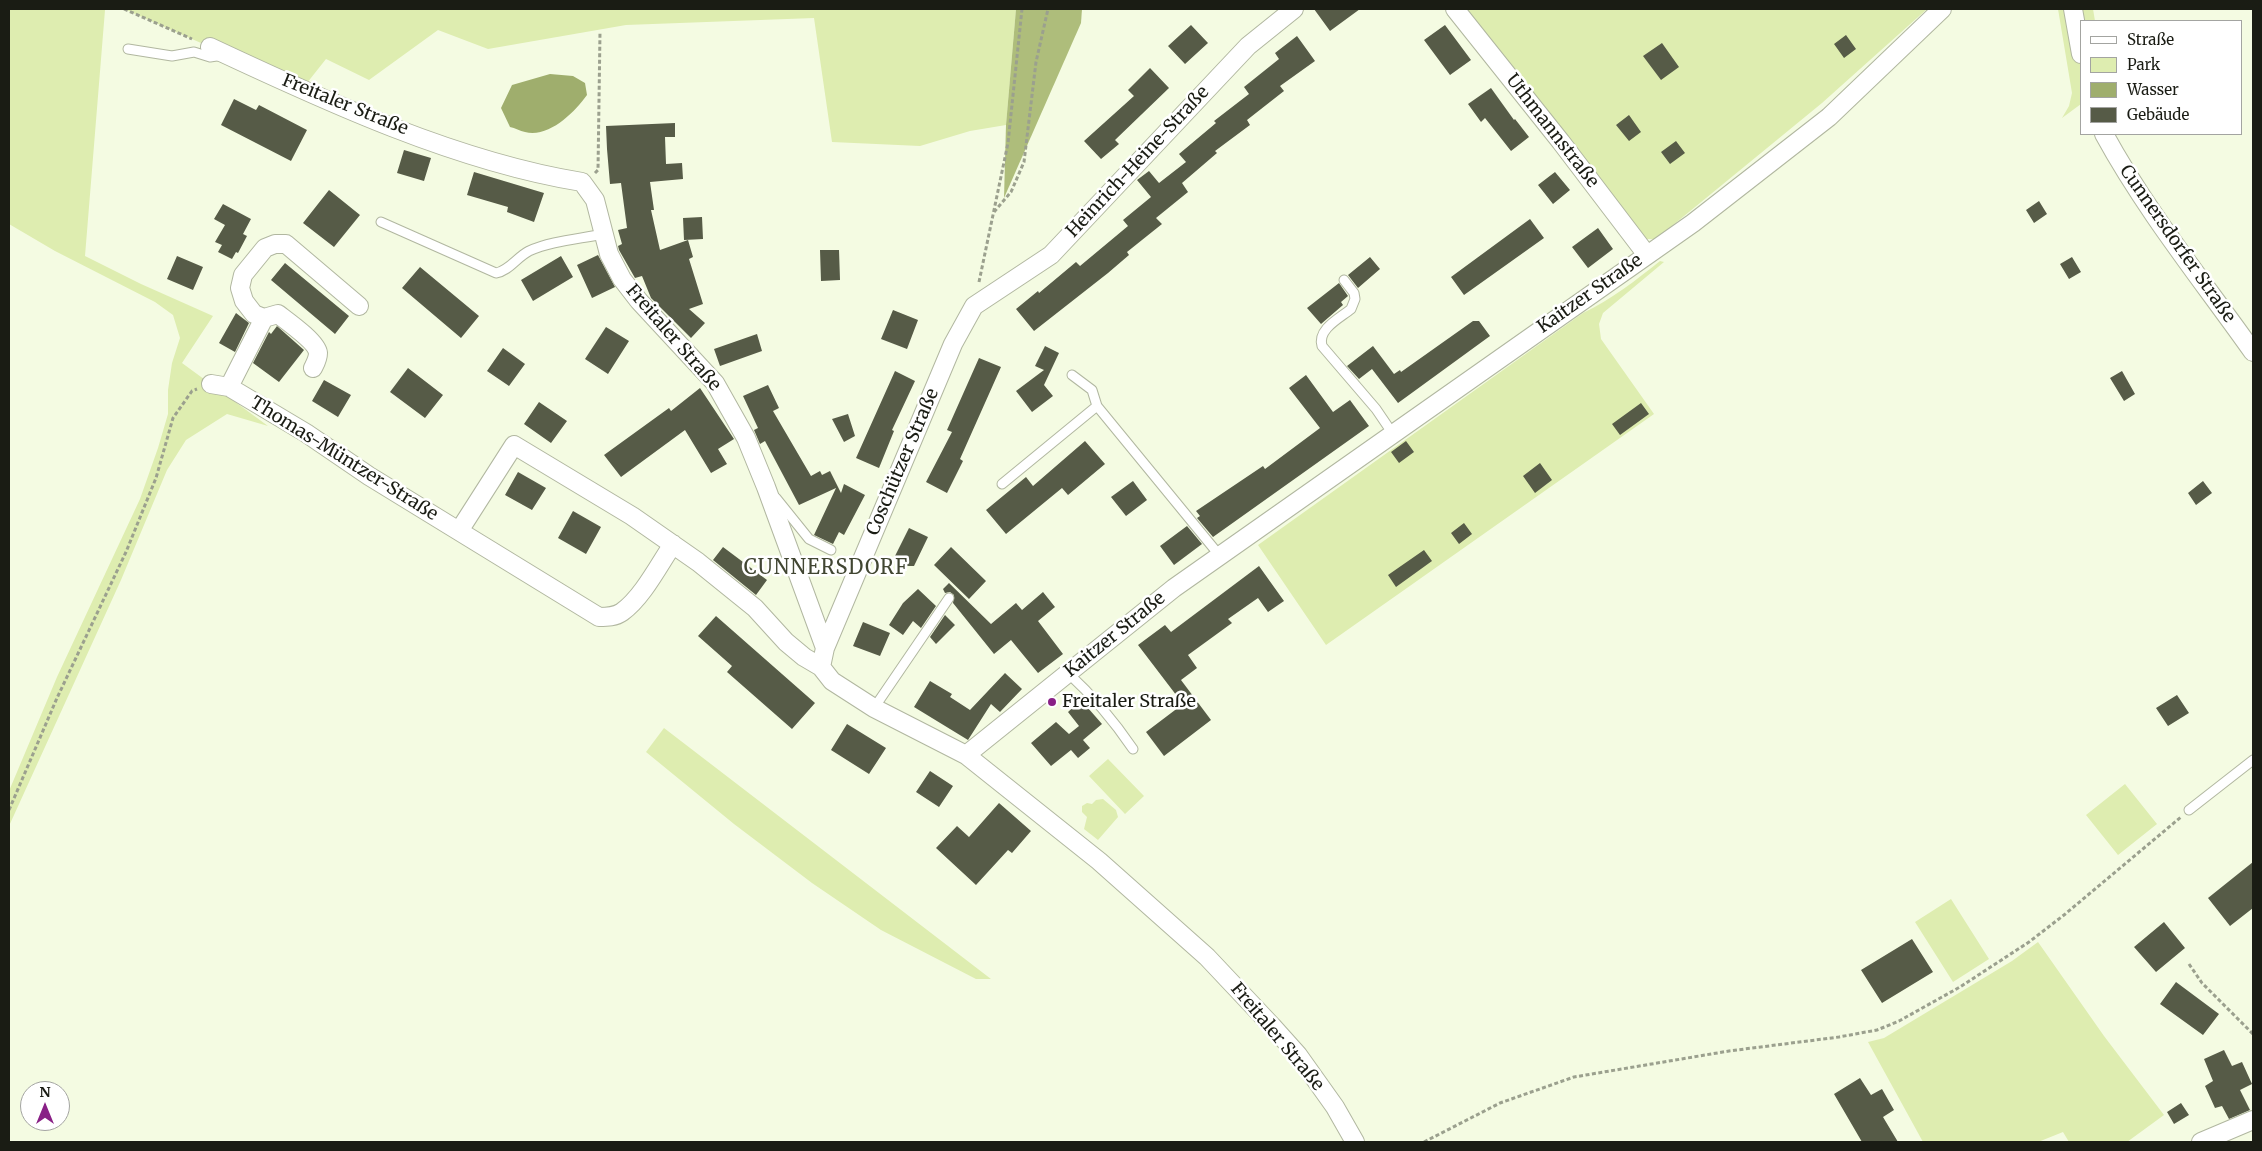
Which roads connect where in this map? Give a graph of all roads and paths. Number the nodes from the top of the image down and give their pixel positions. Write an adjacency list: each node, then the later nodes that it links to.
1 (124, 9): 11 (path)
2 (1022, 9): 14 (path)
3 (1048, 9): 14 (path)
4 (1294, 9): 20 (street, Heinrich-Heine-Straße)
5 (1455, 9): 17 (street, Uthmannstraße)
6 (1942, 9): 17 (street, Kaitzer Straße)
7 (2073, 9): 9 (street)
8 (600, 32): 13 (path)
9 (2080, 48)
10 (128, 49): 11 (lane)
11 (218, 51): 13 (street, Freitaler Straße)
12 (2105, 135): 22 (street, Cunnersdorfer Straße)
13 (582, 182): 16 (street, Freitaler Straße)
14 (994, 213): 20 (path)
15 (381, 222): 16 (lane)
16 (603, 234): 30 (street, Freitaler Straße)
17 (1646, 254): 28 (street, Kaitzer Straße)
18 (1344, 280): 28 (lane)
19 (359, 306): 21 (street)
20 (974, 306): 36 (street, Coschützer Straße)
21 (264, 318): 23 (street); 26 (street)
22 (2253, 352)
23 (313, 368)
24 (1072, 375): 27 (lane)
25 (212, 384): 26 (street, Thomas-Müntzer-Straße); 43 (path)
26 (229, 387): 31 (street, Thomas-Müntzer-Straße)
27 (1097, 406): 29 (lane); 34 (lane)
28 (1393, 434): 34 (street, Kaitzer Straße)
29 (1002, 484)
30 (766, 487): 33 (lane); 36 (street, Freitaler Straße)
31 (460, 531): 32 (street, Thomas-Müntzer-Straße); 32 (street)
32 (673, 544): 37 (street)
33 (831, 550)
34 (1220, 556): 38 (street, Kaitzer Straße)
35 (949, 598): 39 (lane)
36 (825, 648): 37 (street)
37 (821, 667): 39 (street, Freitaler Straße)
38 (1068, 673): 40 (lane); 41 (street, Kaitzer Straße)
39 (874, 708): 41 (street, Freitaler Straße)
40 (1133, 749)
41 (966, 755): 48 (street, Freitaler Straße)
42 (2253, 760): 44 (lane)
43 (9, 810)
44 (2189, 810): 49 (path)
45 (2189, 964): 46 (path)
46 (2253, 1034)
47 (2253, 1120): 50 (street)
48 (1356, 1142)
49 (1424, 1142)
50 (2201, 1142)

